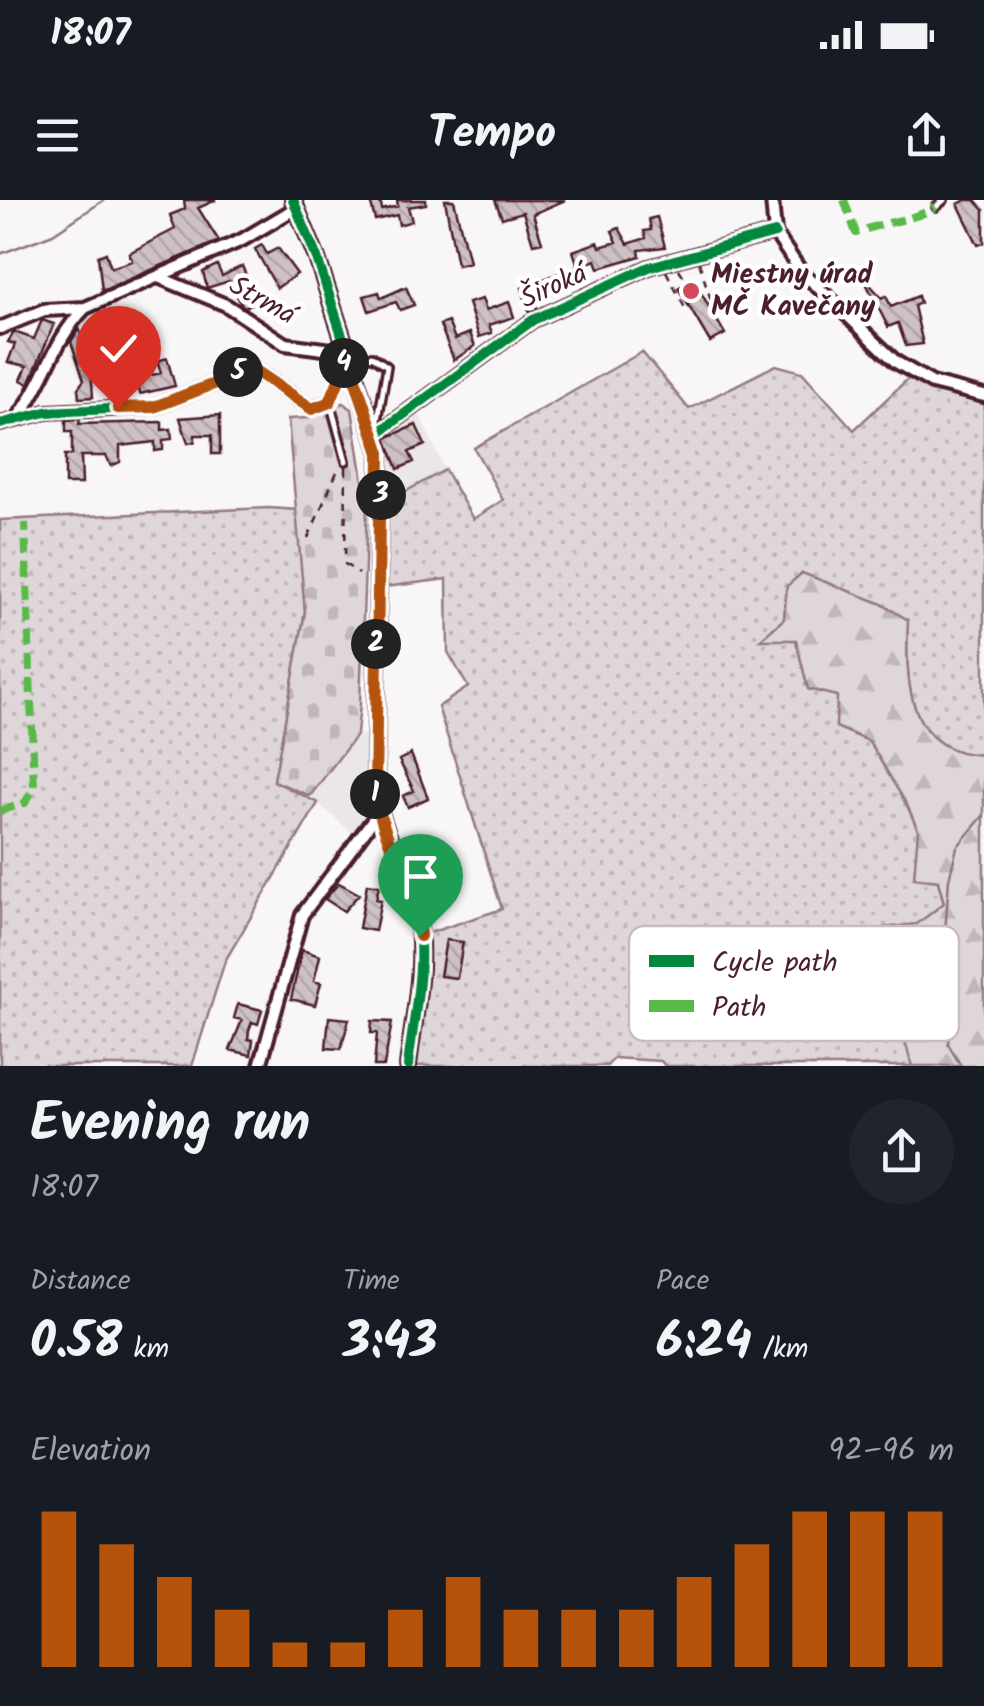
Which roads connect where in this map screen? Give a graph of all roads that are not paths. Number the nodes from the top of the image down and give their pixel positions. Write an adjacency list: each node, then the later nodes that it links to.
1 (772, 200): 5 (street)
2 (944, 200): 4 (lane)
3 (295, 204): 6 (street); 9 (street)
4 (936, 207)
5 (776, 233): 11 (street); 15 (street, Široká)
6 (158, 276): 7 (street); 9 (street, Strmá)
7 (85, 308): 8 (street); 13 (street)
8 (0, 328)
9 (348, 355): 10 (street); 12 (street)
10 (356, 376): 15 (street); 15 (lane)
11 (984, 396)
12 (330, 402): 13 (street); 16 (lane)
13 (19, 416): 14 (street)
14 (0, 424)
15 (377, 434): 17 (street)
16 (345, 458)
17 (378, 813): 18 (street); 19 (street)
18 (260, 1066)
19 (408, 1066)

